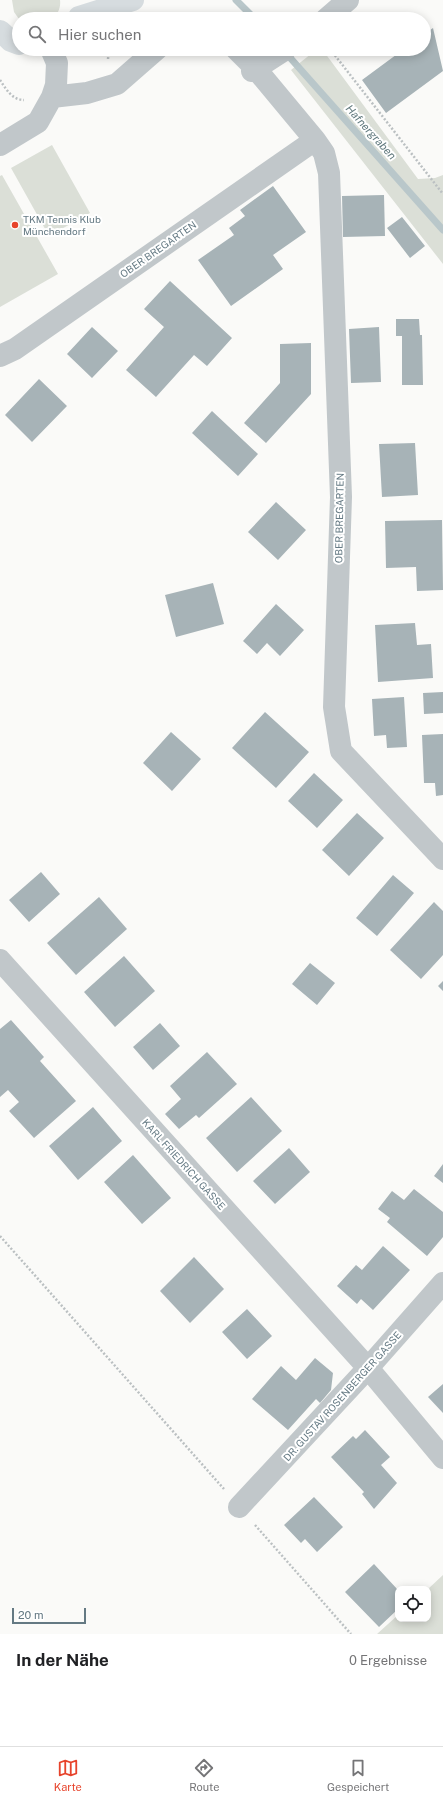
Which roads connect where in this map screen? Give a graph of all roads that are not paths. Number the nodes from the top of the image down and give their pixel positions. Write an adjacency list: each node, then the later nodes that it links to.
1 (348, 0): 4 (street)
2 (125, 3): 3 (main road)
3 (80, 12)
4 (334, 12)
5 (0, 31): 6 (main road)
6 (12, 41)
7 (54, 56): 12 (street)
8 (149, 56): 12 (street)
9 (242, 56): 11 (street, OBER BREGARTEN)
10 (275, 56): 11 (street)
11 (254, 70): 13 (street, OBER BREGARTEN)
12 (52, 97): 14 (street)
13 (314, 140): 15 (street, OBER BREGARTEN); 16 (street, OBER BREGARTEN)
14 (0, 145)
15 (0, 356)
16 (443, 859)
17 (0, 960): 19 (street, KARL FRIEDRICH GASSE)
18 (443, 1283): 19 (street, DR. GUSTAV ROSENBERGER GASSE)
19 (368, 1368): 20 (street, KARL FRIEDRICH GASSE); 21 (street, DR. GUSTAV ROSENBERGER GASSE)
20 (443, 1458)
21 (240, 1507)

